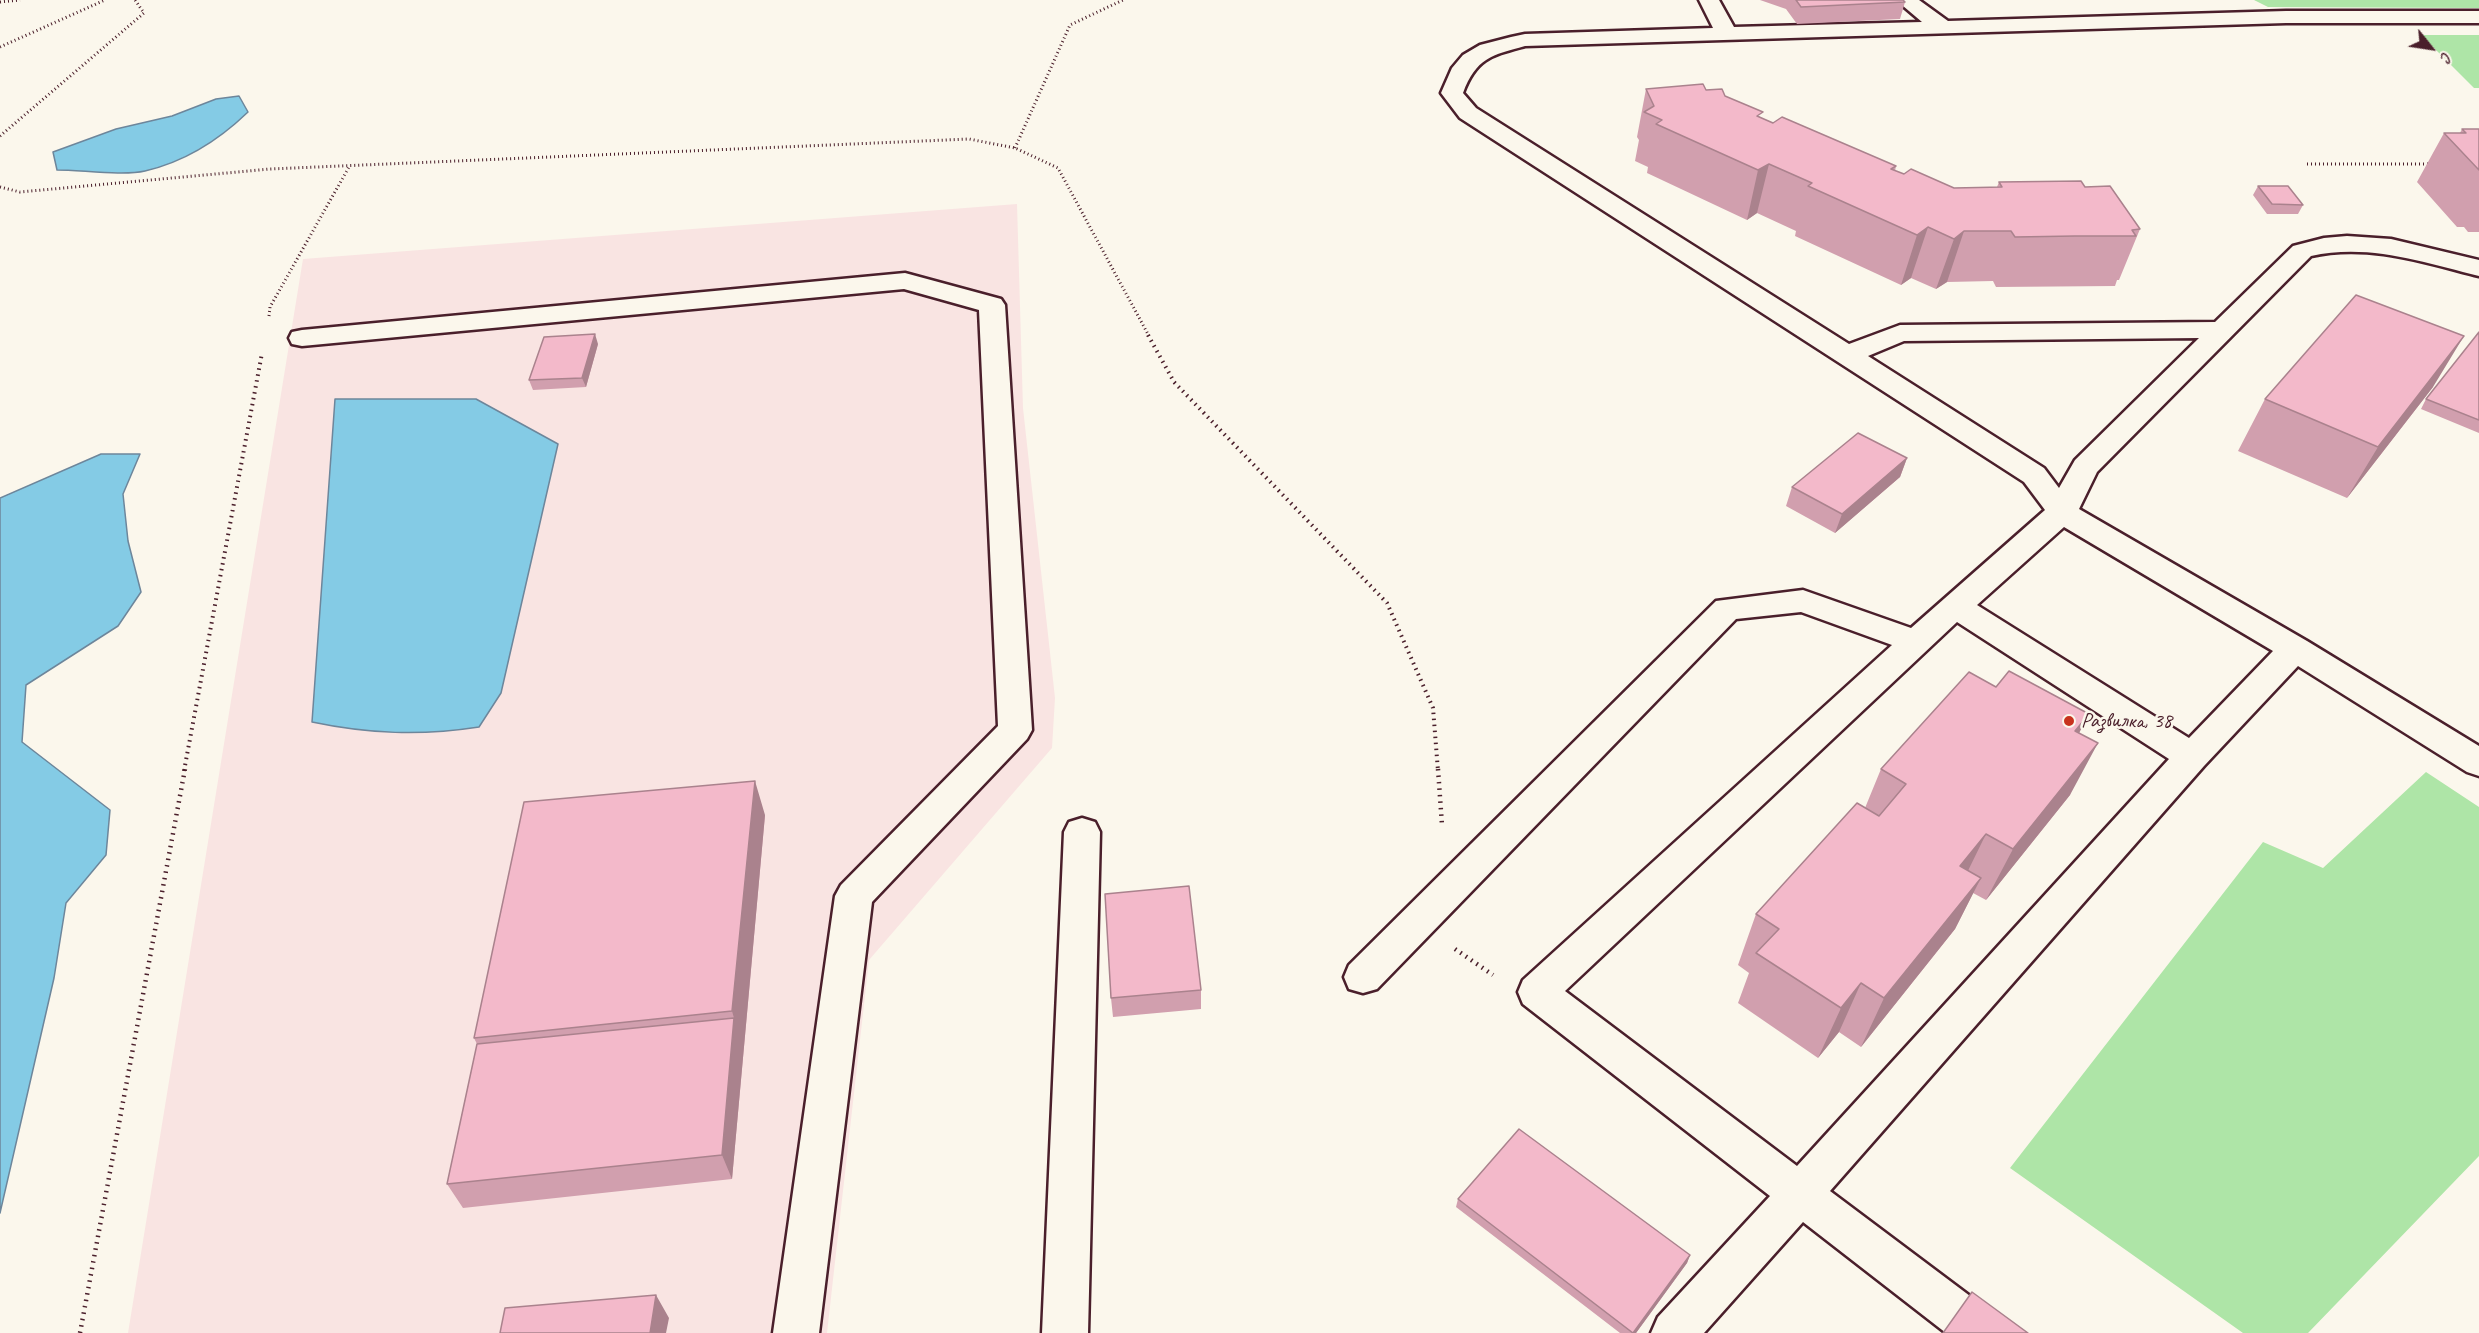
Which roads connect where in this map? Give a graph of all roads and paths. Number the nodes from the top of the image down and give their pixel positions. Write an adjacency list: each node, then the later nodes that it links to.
1 (20, 0): 8 (path)
2 (105, 0): 13 (path)
3 (135, 0): 14 (path)
4 (1123, 0): 15 (path)
5 (1709, 0): 12 (street)
6 (1906, 0): 11 (street)
7 (2188, 0): 10 (street)
8 (0, 2)
9 (2479, 17): 10 (street)
10 (2208, 20): 11 (street)
11 (1943, 27): 12 (street)
12 (1727, 34): 24 (street)
13 (0, 47)
14 (0, 136)
15 (1015, 148)
16 (2307, 164): 17 (path)
17 (2433, 164)
18 (349, 166): 20 (path)
19 (2479, 268): 21 (street)
20 (268, 319)
21 (2221, 330): 24 (street); 25 (street)
22 (302, 338): 37 (street)
23 (264, 342): 36 (path)
24 (1847, 355): 25 (street)
25 (2062, 512): 26 (street); 28 (street)
26 (1955, 606): 27 (street); 29 (street)
27 (1916, 642): 32 (street); 35 (street)
28 (2295, 649): 29 (street); 30 (street)
29 (2192, 757): 35 (street)
30 (2479, 763)
31 (1082, 832): 38 (street)
32 (1417, 923): 33 (street); 34 (path)
33 (1363, 977)
34 (1502, 981)
35 (1800, 1194): 39 (street); 40 (street)
36 (80, 1333)
37 (796, 1333)
38 (1065, 1333)
39 (1674, 1333)
40 (1982, 1333)

